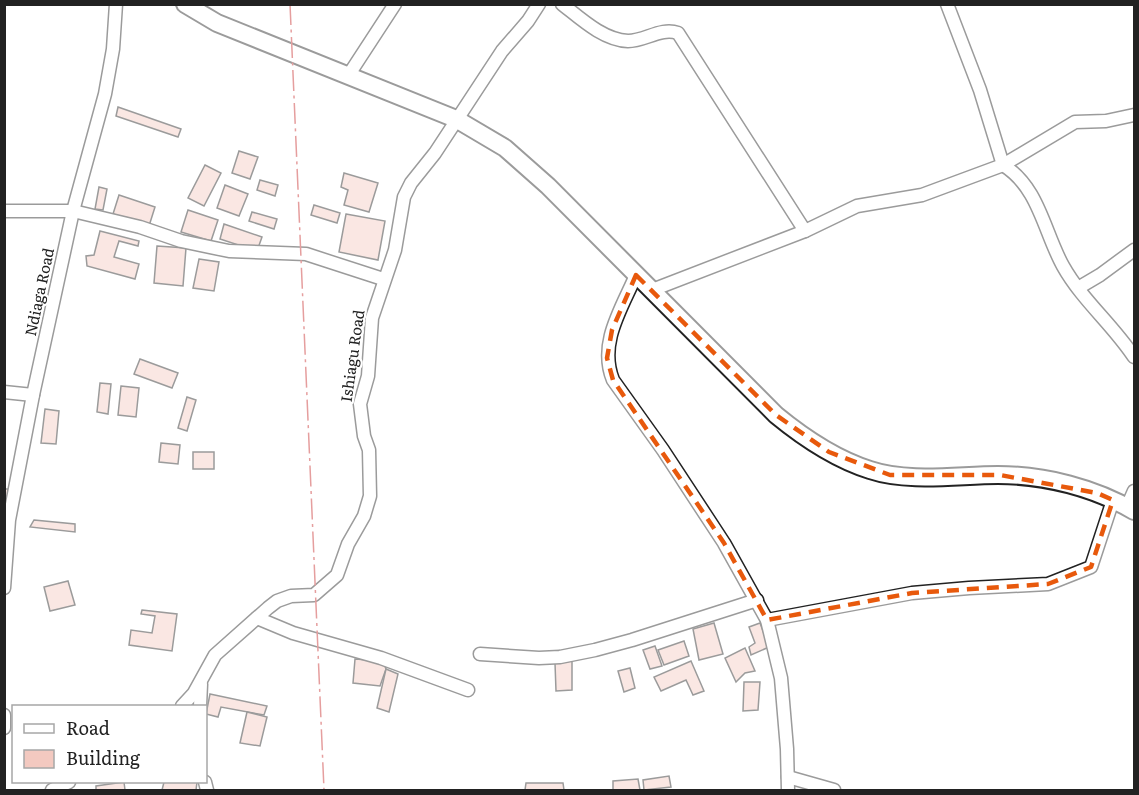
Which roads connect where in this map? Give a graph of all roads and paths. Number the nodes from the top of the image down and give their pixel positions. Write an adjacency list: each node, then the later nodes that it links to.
1 (116, 4): 12 (street, Ndiaga Road)
2 (185, 4): 7 (main road)
3 (395, 4): 7 (street)
4 (539, 4): 9 (street, Ishiagu Road)
5 (562, 4): 13 (street)
6 (946, 4): 10 (street)
7 (348, 76): 9 (main road)
8 (1134, 114): 10 (street)
9 (456, 119): 15 (main road); 16 (street, Ishiagu Road)
10 (1003, 165): 13 (street); 17 (street)
11 (4, 211): 12 (street)
12 (73, 211): 16 (street); 21 (street, Ndiaga Road)
13 (805, 231): 18 (street)
14 (1134, 250): 17 (street)
15 (636, 275): 18 (main road); 26 (street)
16 (383, 279): 27 (street, Ishiagu Road)
17 (1078, 288): 19 (street)
18 (652, 290): 23 (main road)
19 (1134, 357)
20 (4, 392): 21 (street)
21 (33, 396): 24 (street, Ndiaga Road)
22 (1134, 491): 23 (street)
23 (1125, 506): 28 (street)
24 (7, 520): 25 (street, Ndiaga Road)
25 (4, 588)
26 (757, 600): 28 (street); 29 (street)
27 (256, 618): 30 (street, Ishiagu Road); 31 (street)
28 (767, 620): 36 (street)
29 (480, 654)
30 (201, 679): 32 (street, Ishiagu Road); 33 (street)
31 (468, 690)
32 (183, 705)
33 (200, 705)
34 (4, 715): 35 (street)
35 (4, 728)
36 (788, 777): 39 (street); 40 (street)
37 (67, 783): 38 (street)
38 (52, 790)
39 (788, 790)
40 (834, 790)

